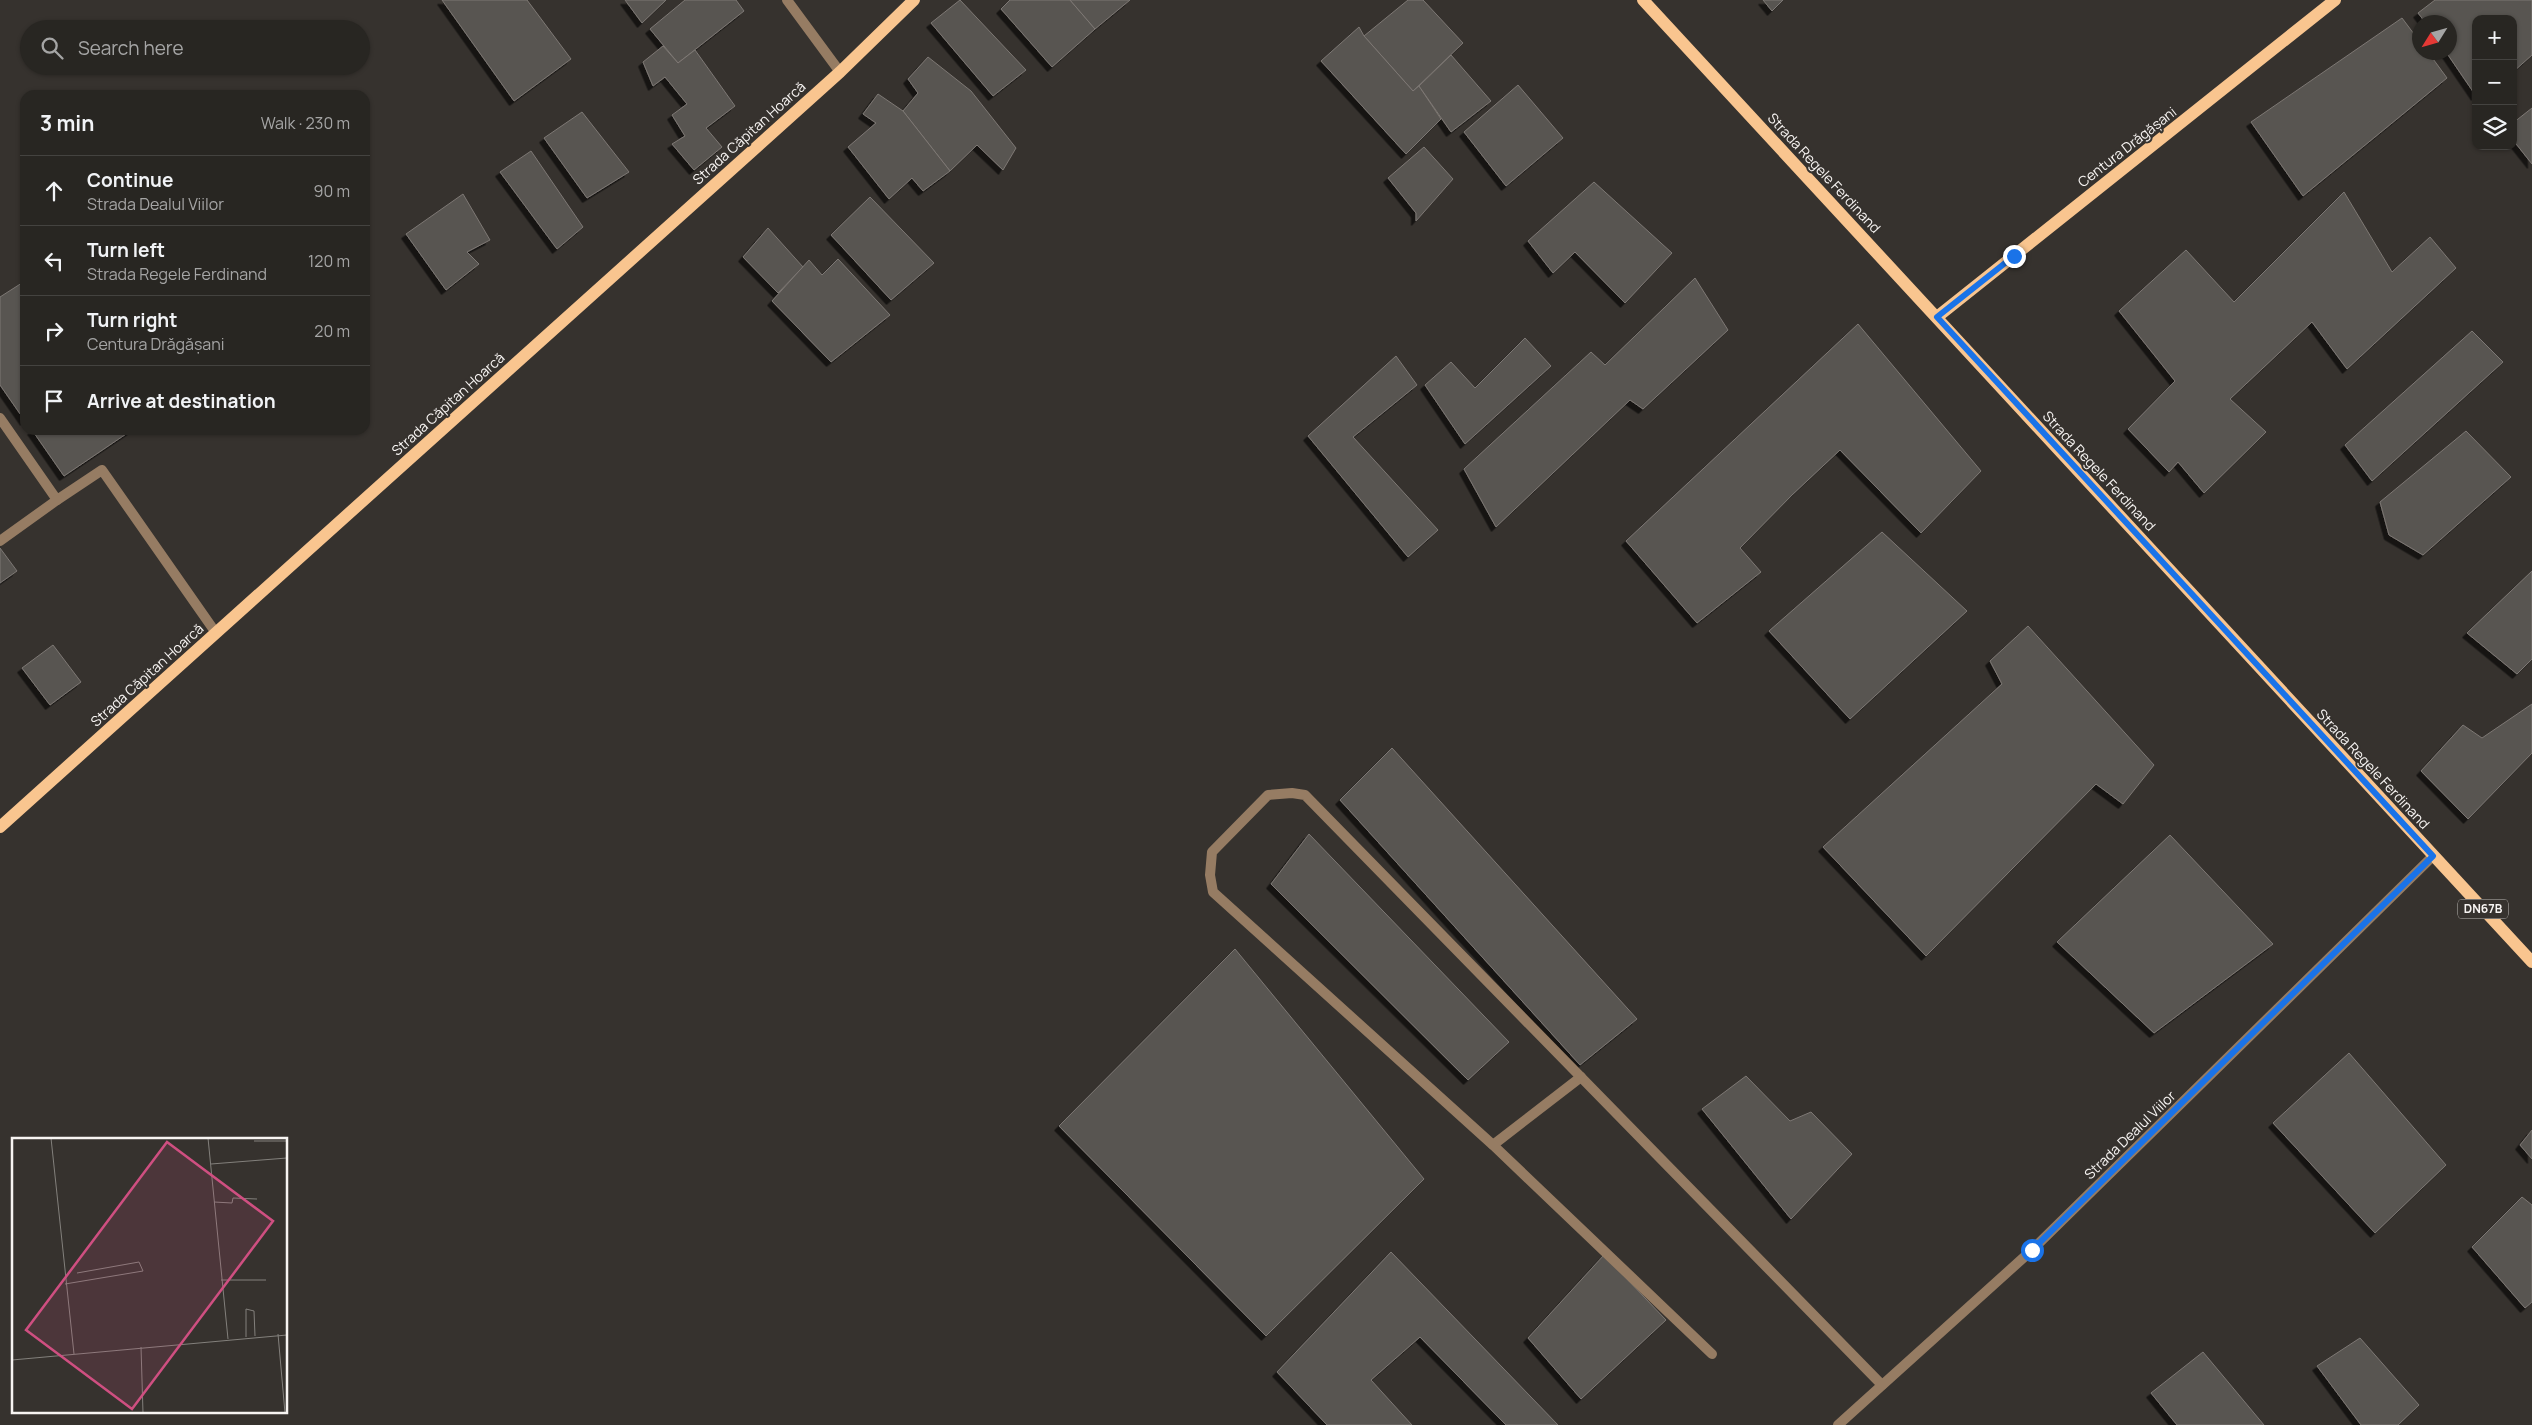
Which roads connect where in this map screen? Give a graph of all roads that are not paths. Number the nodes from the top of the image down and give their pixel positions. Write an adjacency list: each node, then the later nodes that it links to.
1 (787, 0): 5 (street)
2 (914, 0): 5 (main road, Strada Căpitan Hoarcă)
3 (1643, 0): 6 (main road, Strada Regele Ferdinand / DN67B)
4 (2336, 0): 6 (main road, Centura Drăgășani)
5 (840, 72): 10 (main road, Strada Căpitan Hoarcă)
6 (1937, 317): 12 (main road, Strada Regele Ferdinand / DN67B)
7 (0, 418): 8 (street)
8 (57, 500): 9 (street); 10 (street)
9 (0, 541)
10 (216, 633): 11 (main road, Strada Căpitan Hoarcă)
11 (0, 827)
12 (2433, 856): 13 (main road, Strada Regele Ferdinand / DN67B); 17 (street, Strada Dealul Viilor)
13 (2532, 962)
14 (1581, 1077): 15 (street); 15 (street); 17 (street)
15 (1493, 1145): 16 (street)
16 (1712, 1354)
17 (1882, 1385): 18 (street, Strada Dealul Viilor)
18 (1838, 1425)

